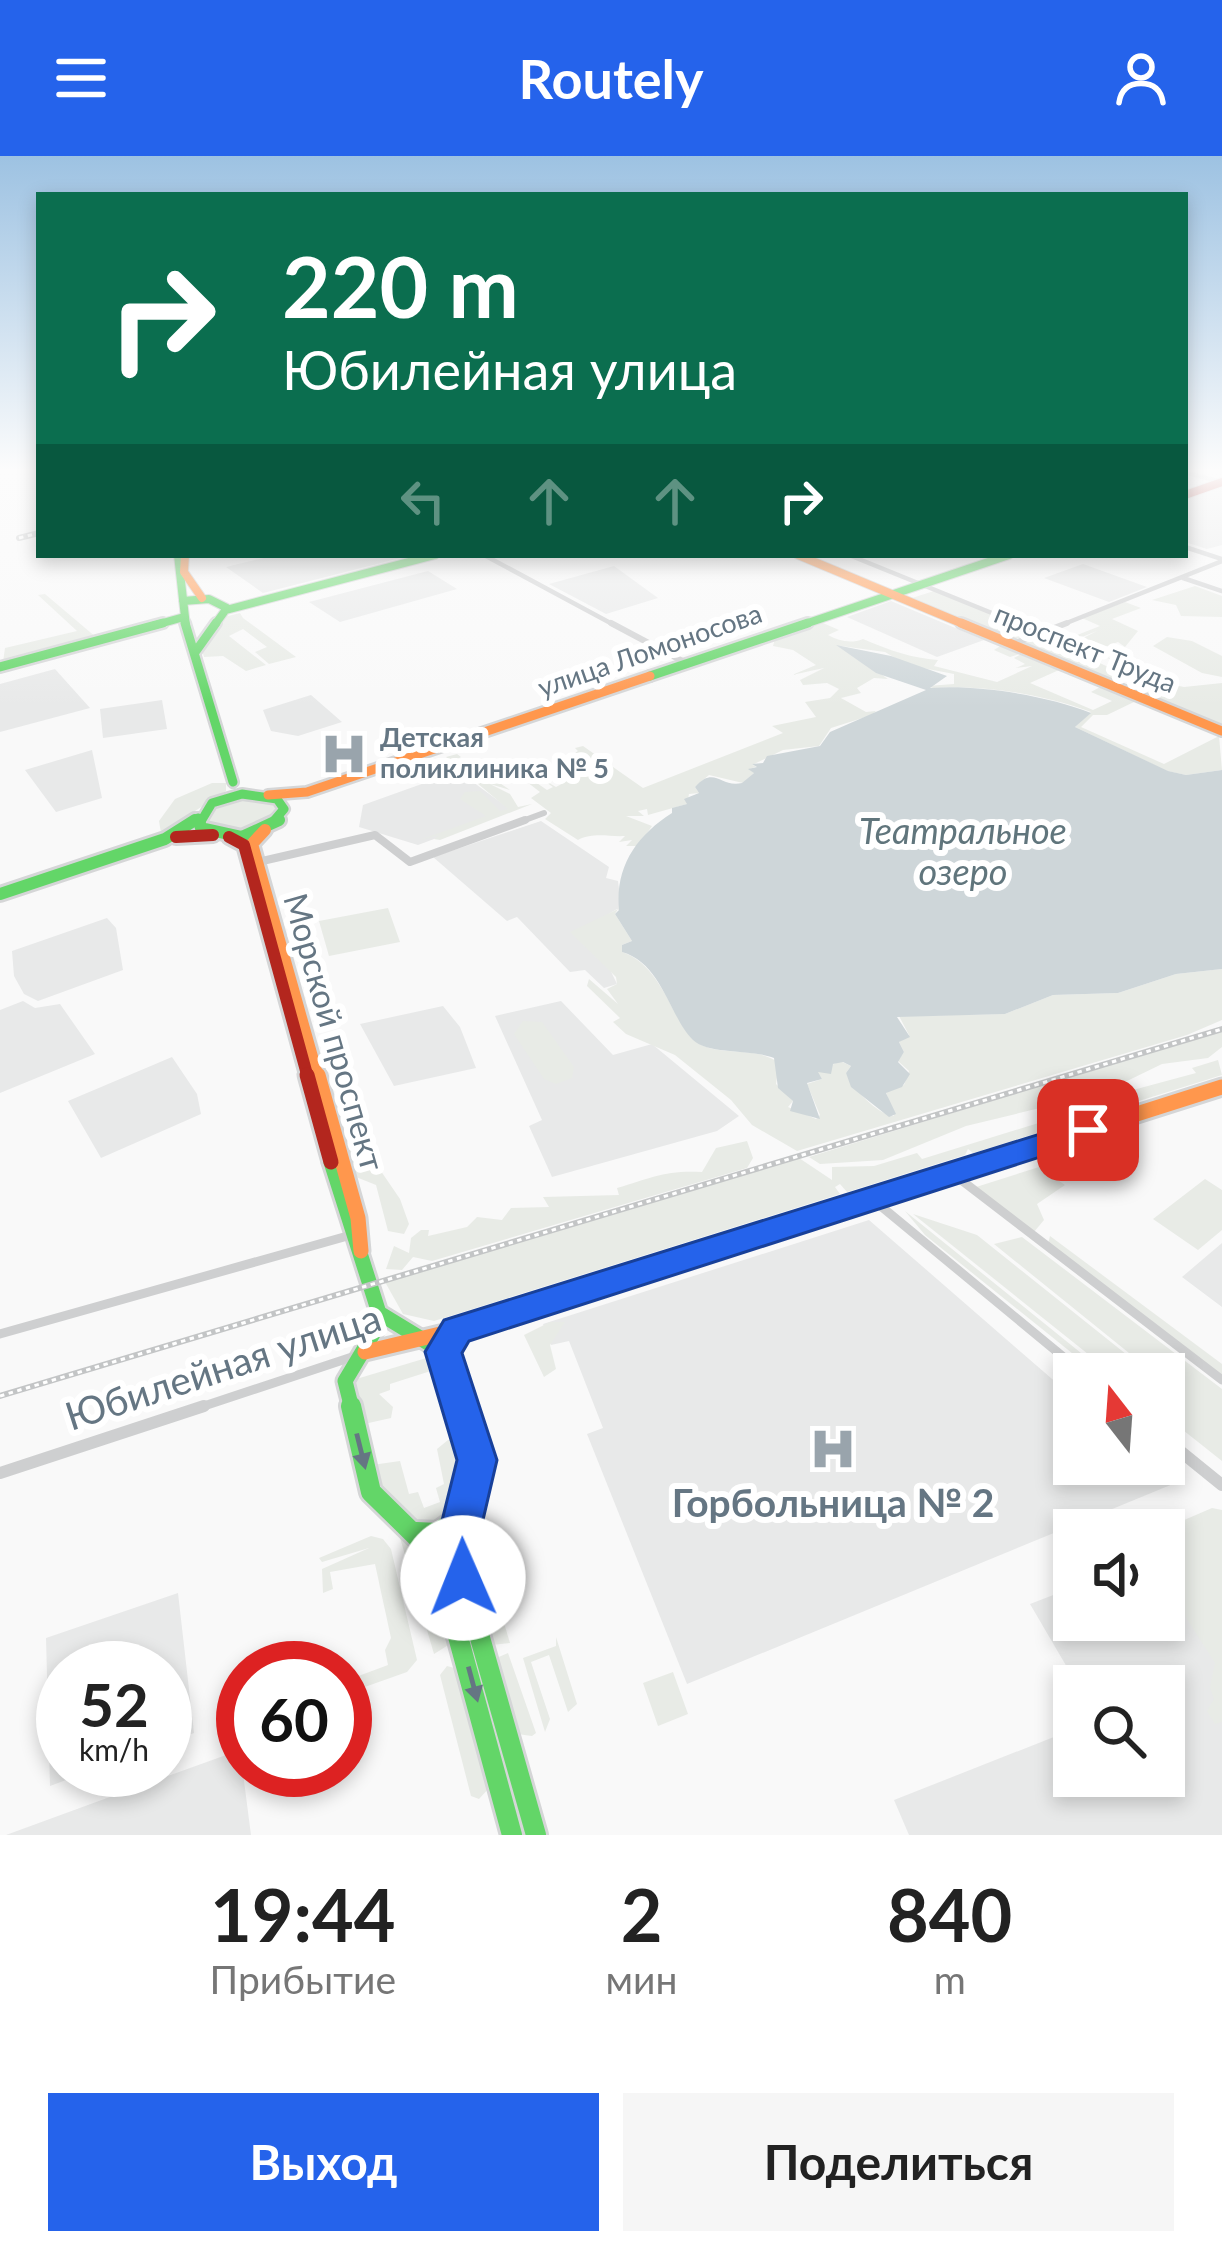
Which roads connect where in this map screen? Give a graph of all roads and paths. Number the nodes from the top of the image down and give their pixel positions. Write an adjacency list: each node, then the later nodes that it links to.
1 (1192, 550): 9 (street)
2 (181, 558): 15 (main road)
3 (182, 558): 14 (main road)
4 (423, 558): 16 (main road)
5 (490, 558): 22 (street)
6 (805, 558): 13 (main road, проспект Труда)
7 (856, 558): 11 (street)
8 (1000, 558): 11 (main road, улица Ломоносова)
9 (1222, 560): 10 (street)
10 (1182, 578): 12 (street); 19 (street)
11 (922, 585): 13 (main road, улица Ломоносова); 19 (street)
12 (1222, 591)
13 (892, 595): 20 (main road, проспект Труда); 22 (main road, улица Ломоносова)
14 (202, 598): 15 (main road); 16 (main road)
15 (183, 601): 17 (main road)
16 (225, 607): 18 (main road)
17 (186, 625): 18 (main road); 21 (main road); 23 (main road)
18 (206, 632): 21 (main road)
19 (1041, 633): 20 (street)
20 (1013, 644): 24 (main road, проспект Труда)
21 (196, 651): 25 (main road)
22 (688, 664): 26 (main road, улица Ломоносова)
23 (1, 666)
24 (1222, 731)
25 (233, 782): 27 (main road); 28 (main road)
26 (307, 792): 27 (main road); 30 (main road)
27 (258, 794): 28 (main road); 30 (main road)
28 (220, 799): 31 (main road)
29 (544, 813): 35 (street)
30 (283, 815): 32 (main road)
31 (198, 818): 33 (main road, Морской проспект); 34 (main road)
32 (265, 830): 33 (main road); 35 (main road, Морской проспект)
33 (222, 836): 34 (main road); 35 (main road, Морской проспект)
34 (165, 838): 36 (main road)
35 (253, 863): 40 (main road, Морской проспект)
36 (0, 895)
37 (1222, 1087): 38 (main road, Юбилейная улица)
38 (952, 1173): 39 (main road, Юбилейная улица); 49 (street)
39 (871, 1198): 42 (main road, Юбилейная улица); 46 (street)
40 (357, 1234): 41 (main road, Морской проспект); 43 (street)
41 (379, 1312): 44 (main road); 47 (main road)
42 (457, 1330): 44 (main road, Юбилейная улица); 45 (main road)
43 (0, 1334)
44 (422, 1338): 45 (main road); 47 (main road, Юбилейная улица)
45 (443, 1352): 54 (main road)
46 (1059, 1353)
47 (360, 1354): 48 (street, Юбилейная улица); 50 (main road)
48 (310, 1372): 50 (street); 52 (street, Юбилейная улица)
49 (1222, 1380)
50 (345, 1382): 55 (main road, one-way to 55)
51 (1185, 1455): 53 (street)
52 (0, 1473)
53 (1222, 1485)
54 (463, 1514): 55 (main road); 56 (main road)
55 (414, 1532): 57 (main road)
56 (463, 1578): 57 (main road); 59 (main road)
57 (444, 1585): 58 (main road, one-way to 58)
58 (512, 1835)
59 (536, 1835)

